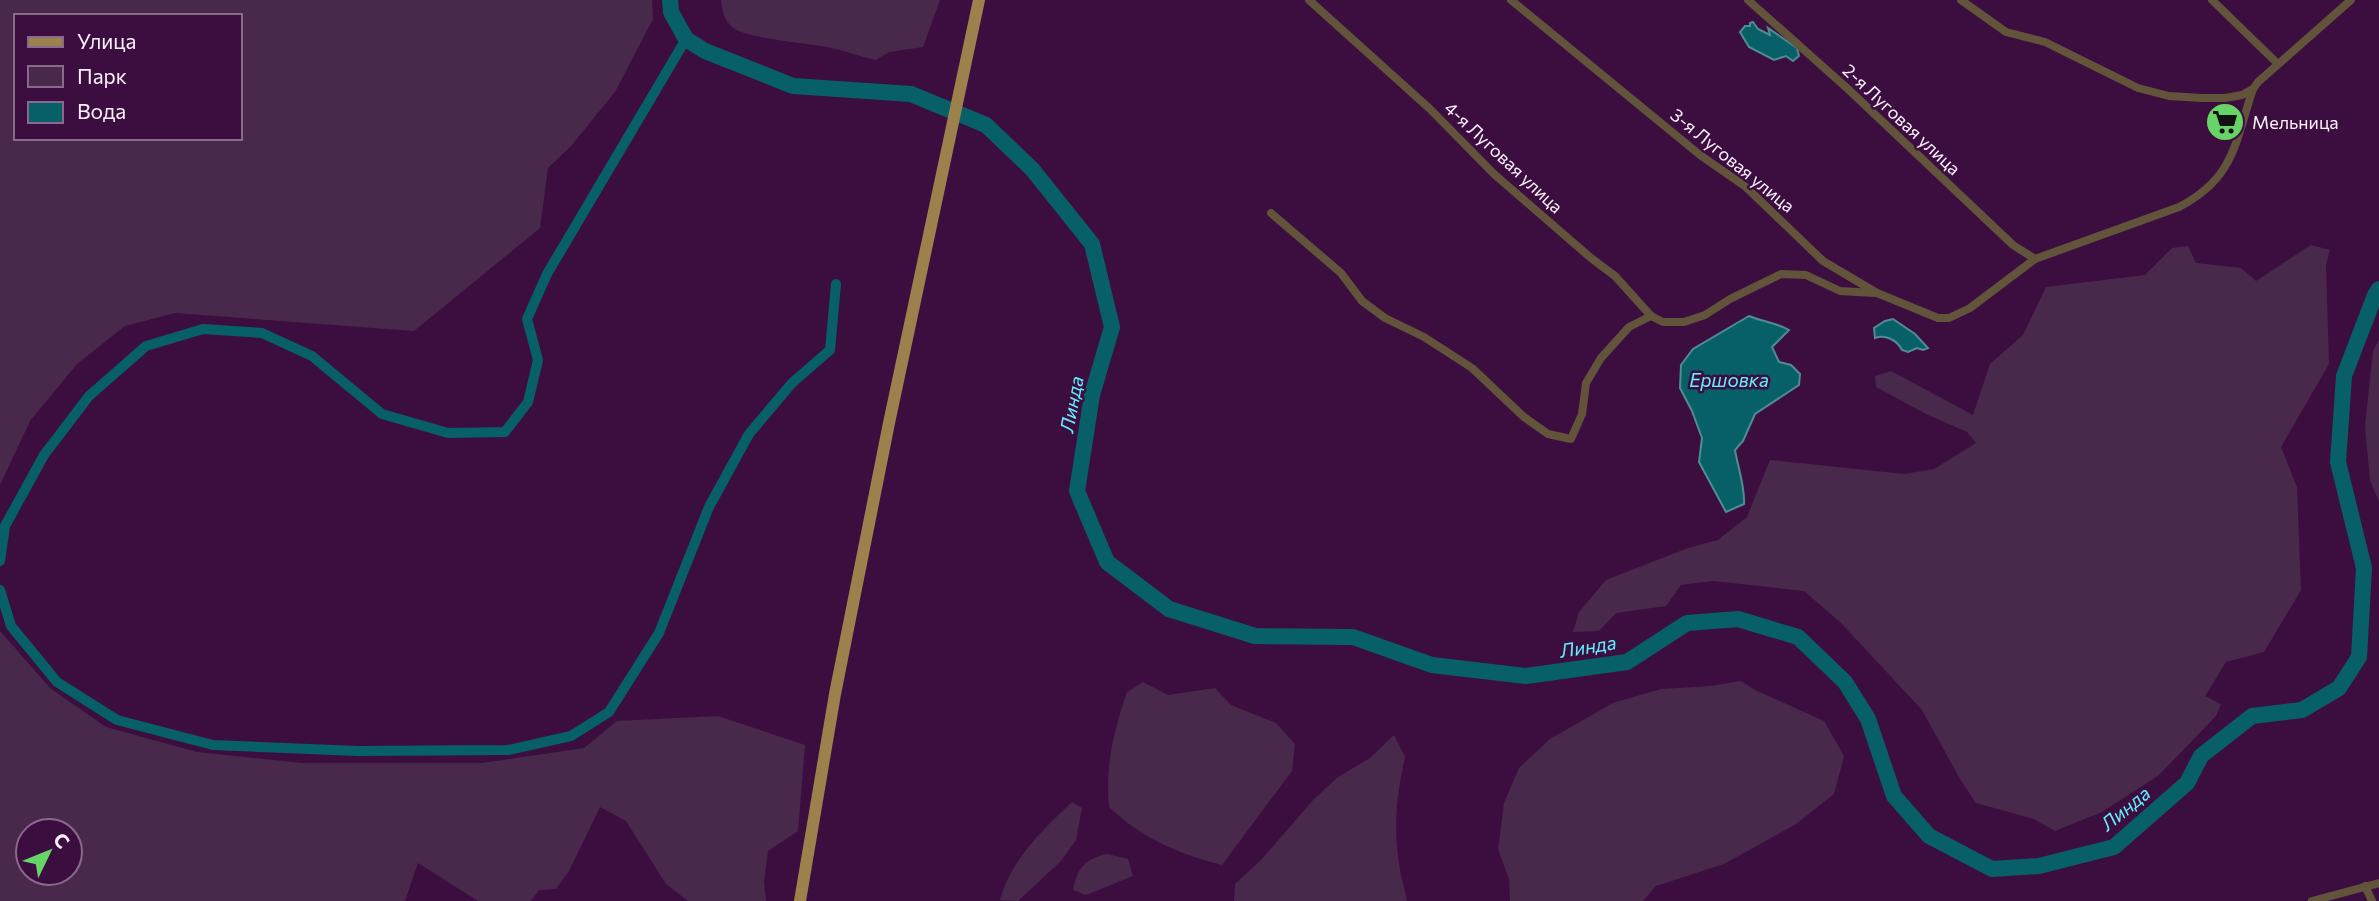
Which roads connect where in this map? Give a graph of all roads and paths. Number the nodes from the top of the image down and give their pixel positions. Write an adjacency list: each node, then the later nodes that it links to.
1 (979, 0): 16 (main road)
2 (1309, 0): 13 (street, 4-я Луговая улица)
3 (1511, 0): 12 (street, 3-я Луговая улица)
4 (1748, 0): 11 (street, 2-я Луговая улица)
5 (1961, 0): 9 (street)
6 (2212, 0): 8 (street)
7 (2351, 0): 8 (street)
8 (2277, 63): 9 (street)
9 (2253, 89): 11 (street)
10 (1270, 213): 13 (street)
11 (2035, 259): 12 (street, 3-я Луговая улица)
12 (1877, 293): 13 (street)
13 (1651, 316)
14 (2379, 883): 15 (street)
15 (2365, 886): 17 (street); 18 (street)
16 (800, 901)
17 (2312, 901)
18 (2372, 901)

